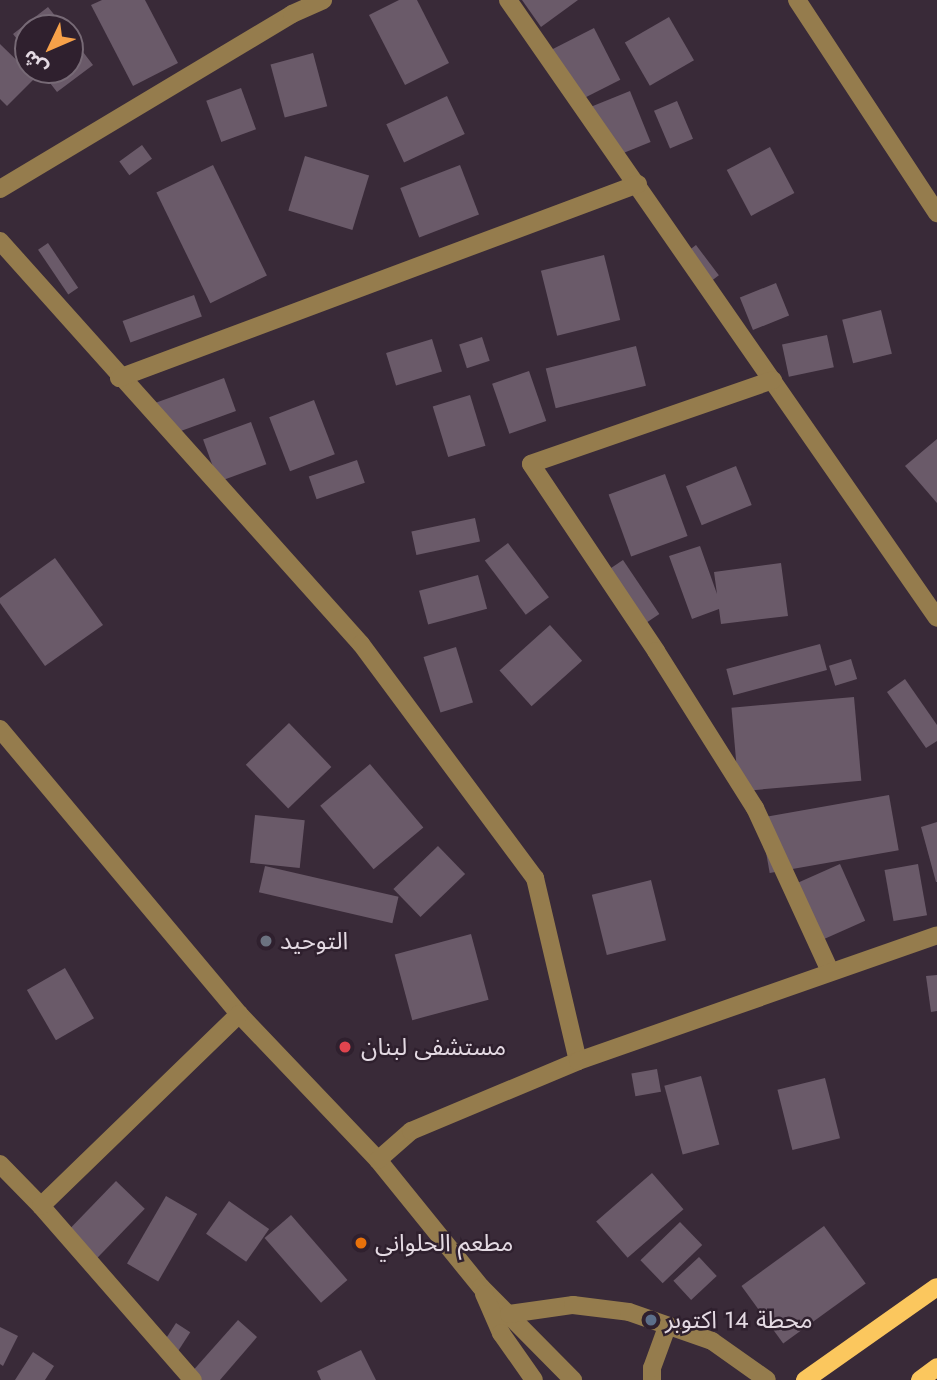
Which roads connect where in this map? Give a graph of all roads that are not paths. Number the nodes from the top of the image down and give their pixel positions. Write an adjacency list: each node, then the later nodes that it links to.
1 (323, 0): 4 (street)
2 (509, 0): 5 (street)
3 (797, 0): 7 (street)
4 (287, 7): 6 (street)
5 (638, 184): 9 (street); 10 (street)
6 (0, 189)
7 (937, 213)
8 (0, 241): 9 (street)
9 (119, 378): 16 (street)
10 (773, 380): 11 (street); 14 (street)
11 (937, 618)
12 (0, 729): 15 (street)
13 (937, 935): 14 (street)
14 (830, 971): 16 (street)
15 (239, 1014): 17 (street); 19 (street)
16 (578, 1061): 17 (street)
17 (377, 1160): 20 (street)
18 (0, 1164): 19 (street)
19 (41, 1206): 25 (street)
20 (481, 1287): 22 (street); 26 (street)
21 (937, 1287): 30 (main road)
22 (509, 1314): 23 (street); 27 (street)
23 (667, 1327): 28 (street); 29 (street)
24 (937, 1367): 31 (main road)
25 (193, 1380)
26 (534, 1380)
27 (573, 1380)
28 (652, 1380)
29 (767, 1380)
30 (805, 1380)
31 (920, 1380)

